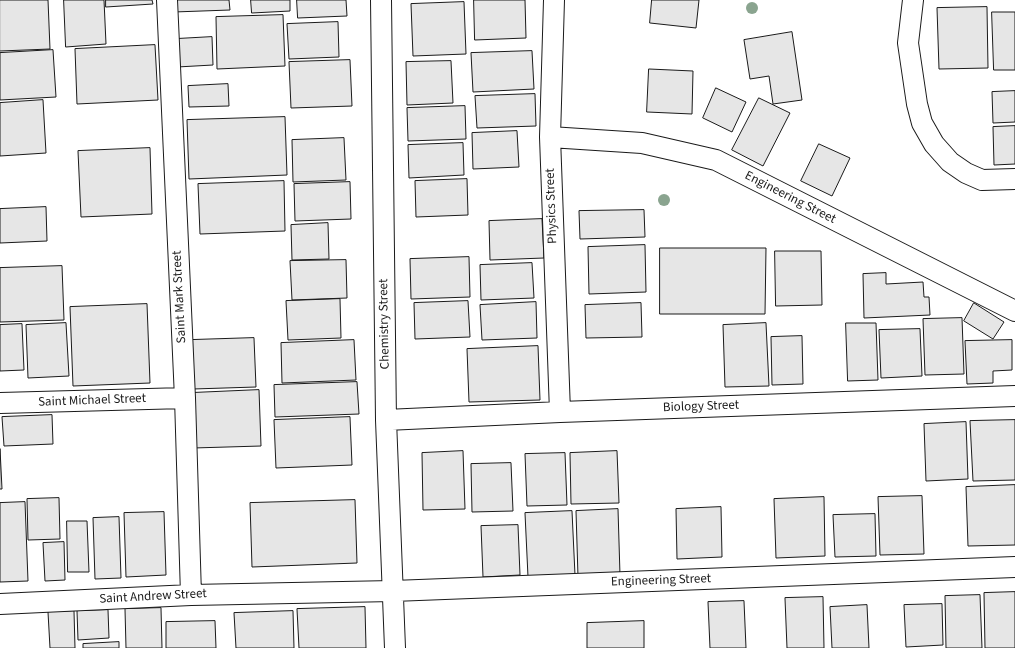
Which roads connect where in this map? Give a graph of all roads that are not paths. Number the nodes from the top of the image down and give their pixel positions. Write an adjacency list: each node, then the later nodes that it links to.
1 (167, 0): 9 (street, Saint Mark Street)
2 (381, 0): 12 (street, Chemistry Street)
3 (554, 0): 5 (street, Physics Street)
4 (913, 0): 6 (street)
5 (550, 137): 7 (street, Engineering Street); 11 (street, Physics Street)
6 (1015, 179)
7 (1015, 311)
8 (1015, 396): 11 (street, Biology Street)
9 (185, 398): 10 (street, Saint Michael Street); 16 (street, Saint Mark Street)
10 (0, 403)
11 (560, 412): 12 (street, Biology Street)
12 (386, 420): 14 (street, Chemistry Street)
13 (1015, 567): 14 (street, Engineering Street)
14 (394, 591): 15 (street, Engineering Street); 18 (street, Chemistry Street)
15 (307, 593): 16 (street, Saint Andrew Street)
16 (191, 595): 17 (street, Saint Andrew Street)
17 (0, 604)
18 (396, 648)

